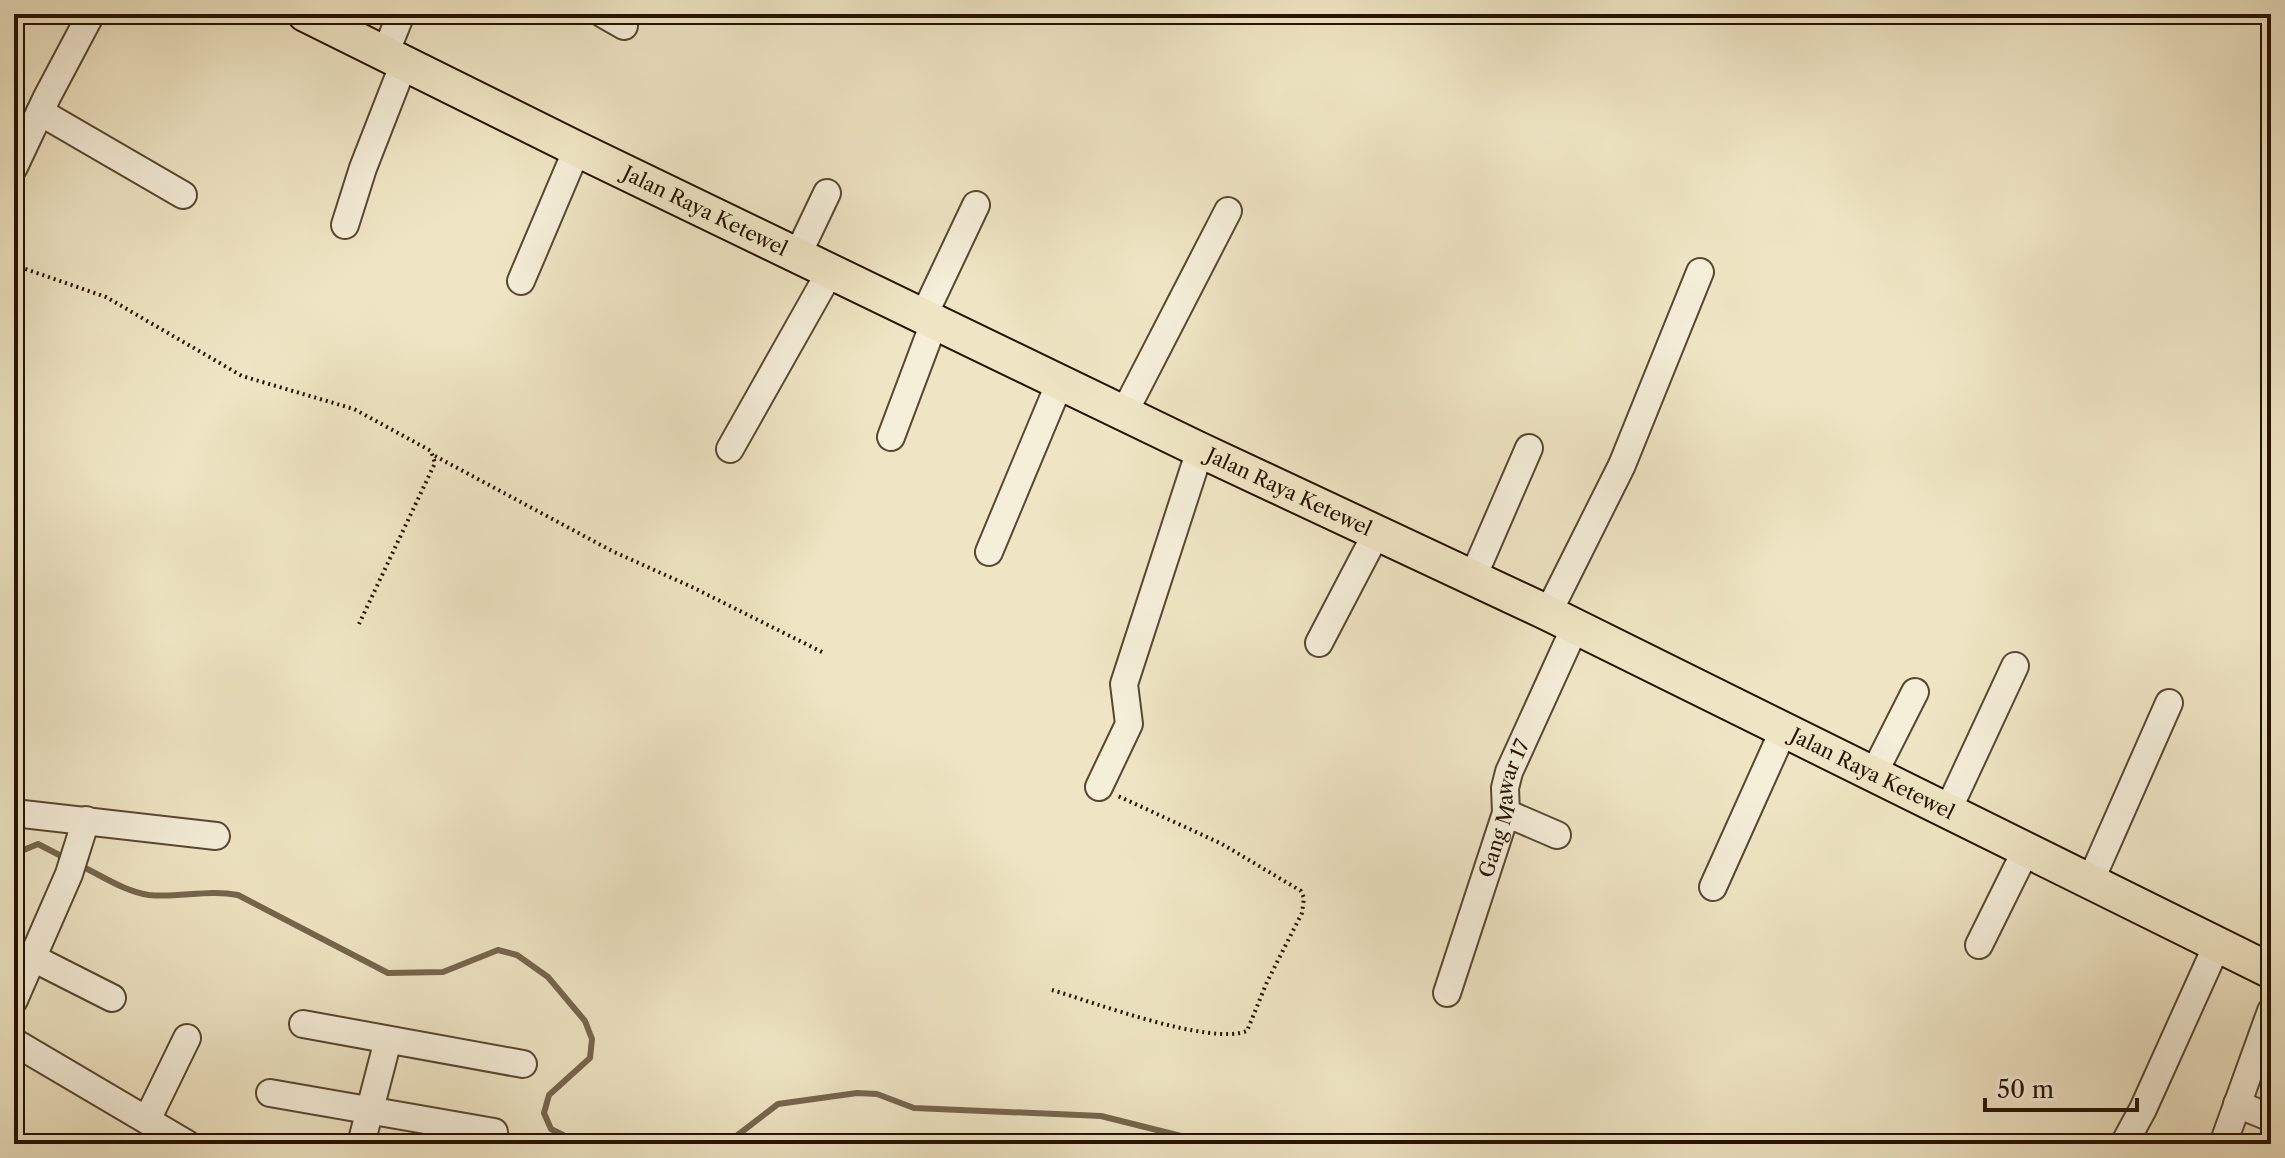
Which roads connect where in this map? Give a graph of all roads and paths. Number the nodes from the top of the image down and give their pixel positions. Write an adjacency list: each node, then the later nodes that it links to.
1 (91, 14): 5 (street)
2 (305, 14): 4 (main road, Jalan Raya Ketewel)
3 (401, 14): 4 (street)
4 (394, 58): 6 (main road, Jalan Raya Ketewel); 12 (street)
5 (40, 112): 7 (street); 9 (street)
6 (577, 149): 13 (main road, Jalan Raya Ketewel); 17 (street)
7 (14, 167)
8 (827, 193): 13 (street)
9 (183, 195)
10 (976, 205): 18 (street)
11 (1228, 211): 20 (street)
12 (345, 225)
13 (798, 254): 15 (main road, Jalan Raya Ketewel)
14 (14, 265): 25 (path)
15 (831, 270): 18 (main road, Jalan Raya Ketewel); 23 (street)
16 (1700, 272): 29 (street, Gang Mawar 17)
17 (521, 281)
18 (929, 317): 19 (main road, Jalan Raya Ketewel); 21 (street)
19 (1060, 382): 20 (main road, Jalan Raya Ketewel); 27 (street)
20 (1124, 413): 24 (main road, Jalan Raya Ketewel)
21 (891, 437)
22 (1529, 448): 28 (street)
23 (730, 449)
24 (1200, 450): 26 (main road, Jalan Raya Ketewel); 38 (street)
25 (435, 456): 30 (path); 32 (path)
26 (1377, 532): 28 (main road, Jalan Raya Ketewel); 31 (street)
27 (989, 552)
28 (1473, 577): 29 (main road, Jalan Raya Ketewel)
29 (1562, 620): 36 (main road, Jalan Raya Ketewel); 41 (street, Gang Mawar 17)
30 (359, 624)
31 (1319, 643)
32 (822, 652)
33 (2015, 666): 39 (street)
34 (1915, 692): 37 (street)
35 (2169, 703): 46 (street)
36 (1784, 729): 37 (main road, Jalan Raya Ketewel); 47 (street)
37 (1874, 773): 39 (main road, Jalan Raya Ketewel)
38 (1099, 787): 52 (path)
39 (1948, 810): 45 (main road, Jalan Raya Ketewel)
40 (14, 813): 42 (street)
41 (1506, 813): 43 (street); 53 (street, Gang Mawar 17)
42 (86, 820): 44 (street); 50 (street)
43 (1557, 835)
44 (216, 836)
45 (2026, 850): 46 (main road, Jalan Raya Ketewel); 48 (street)
46 (2090, 882): 49 (main road, Jalan Raya Ketewel)
47 (1713, 887)
48 (1979, 945)
49 (2217, 945): 51 (main road, Jalan Raya Ketewel); 70 (street)
50 (33, 958): 54 (street); 55 (street)
51 (2271, 971)
52 (1052, 990)
53 (1447, 993)
54 (112, 998)
55 (14, 1000)
56 (2271, 1011): 63 (street)
57 (303, 1024): 59 (street)
58 (187, 1038): 66 (street)
59 (388, 1040): 61 (street); 64 (street)
60 (14, 1042): 66 (street)
61 (523, 1064)
62 (270, 1093): 64 (street)
63 (2237, 1104): 65 (street); 71 (street)
64 (369, 1110): 67 (street); 69 (street)
65 (2271, 1118)
66 (147, 1120): 68 (street)
67 (494, 1132)
68 (187, 1144)
69 (361, 1144)
70 (2124, 1144)
71 (2223, 1144)

